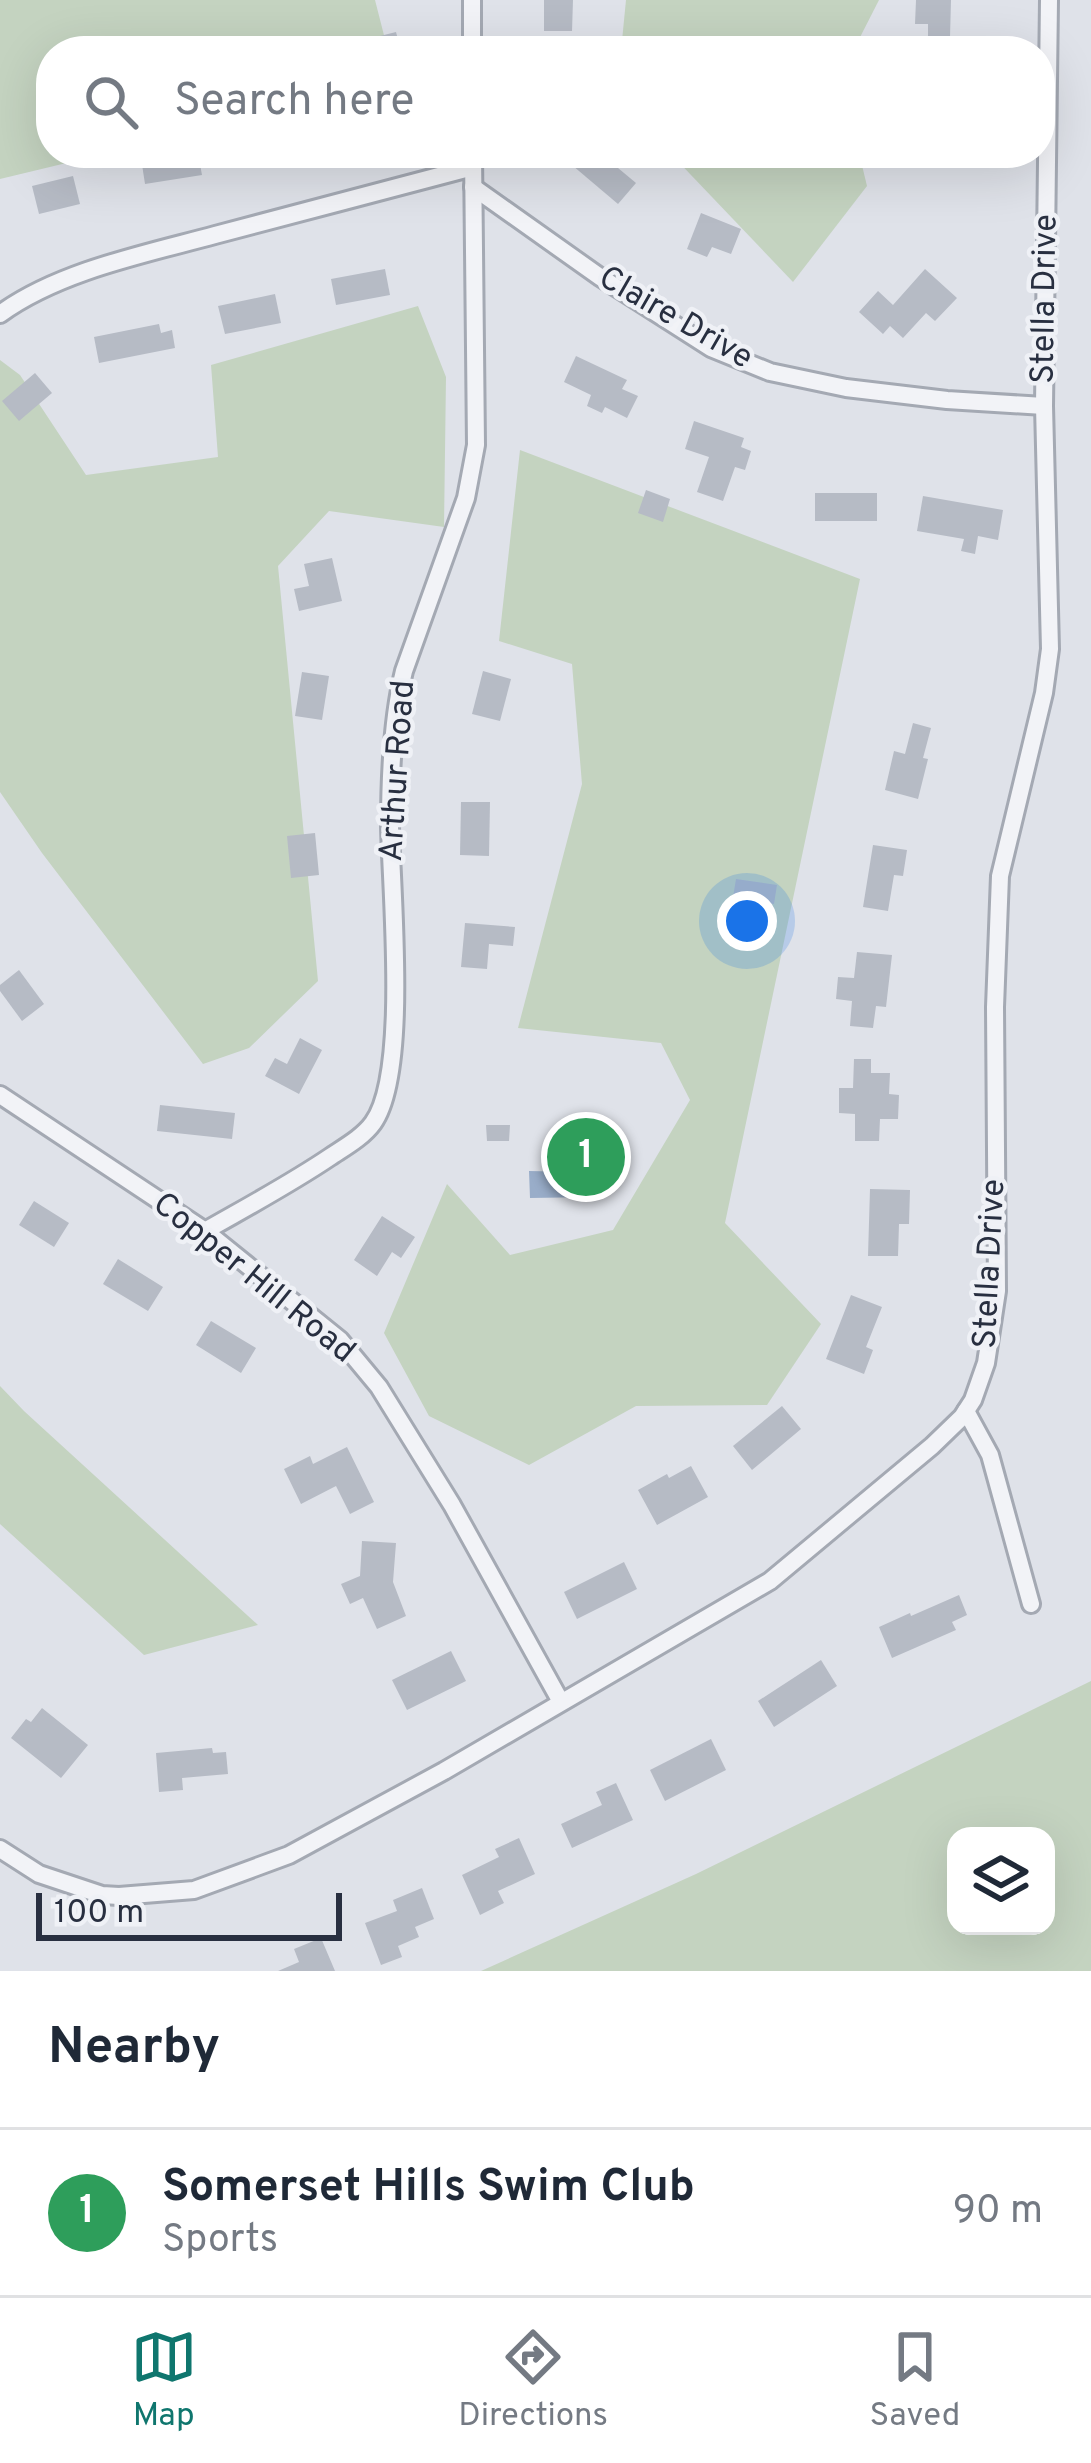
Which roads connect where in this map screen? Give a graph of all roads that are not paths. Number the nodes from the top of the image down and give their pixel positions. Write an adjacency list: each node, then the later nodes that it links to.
1 (472, 0): 3 (street)
2 (1049, 0): 4 (street, Stella Drive)
3 (472, 36)
4 (1049, 36)
5 (445, 168): 9 (street)
6 (473, 168): 8 (street, Arthur Road)
7 (1047, 168): 10 (street, Stella Drive)
8 (473, 187): 10 (street, Claire Drive); 12 (street, Arthur Road)
9 (0, 314)
10 (1044, 406): 13 (street, Stella Drive)
11 (0, 1095): 12 (street, Copper Hill Road)
12 (205, 1232): 15 (street, Copper Hill Road)
13 (966, 1411): 14 (street); 15 (street, Stella Drive)
14 (1031, 1604)
15 (561, 1702): 16 (street, Stella Drive)
16 (0, 1849)

